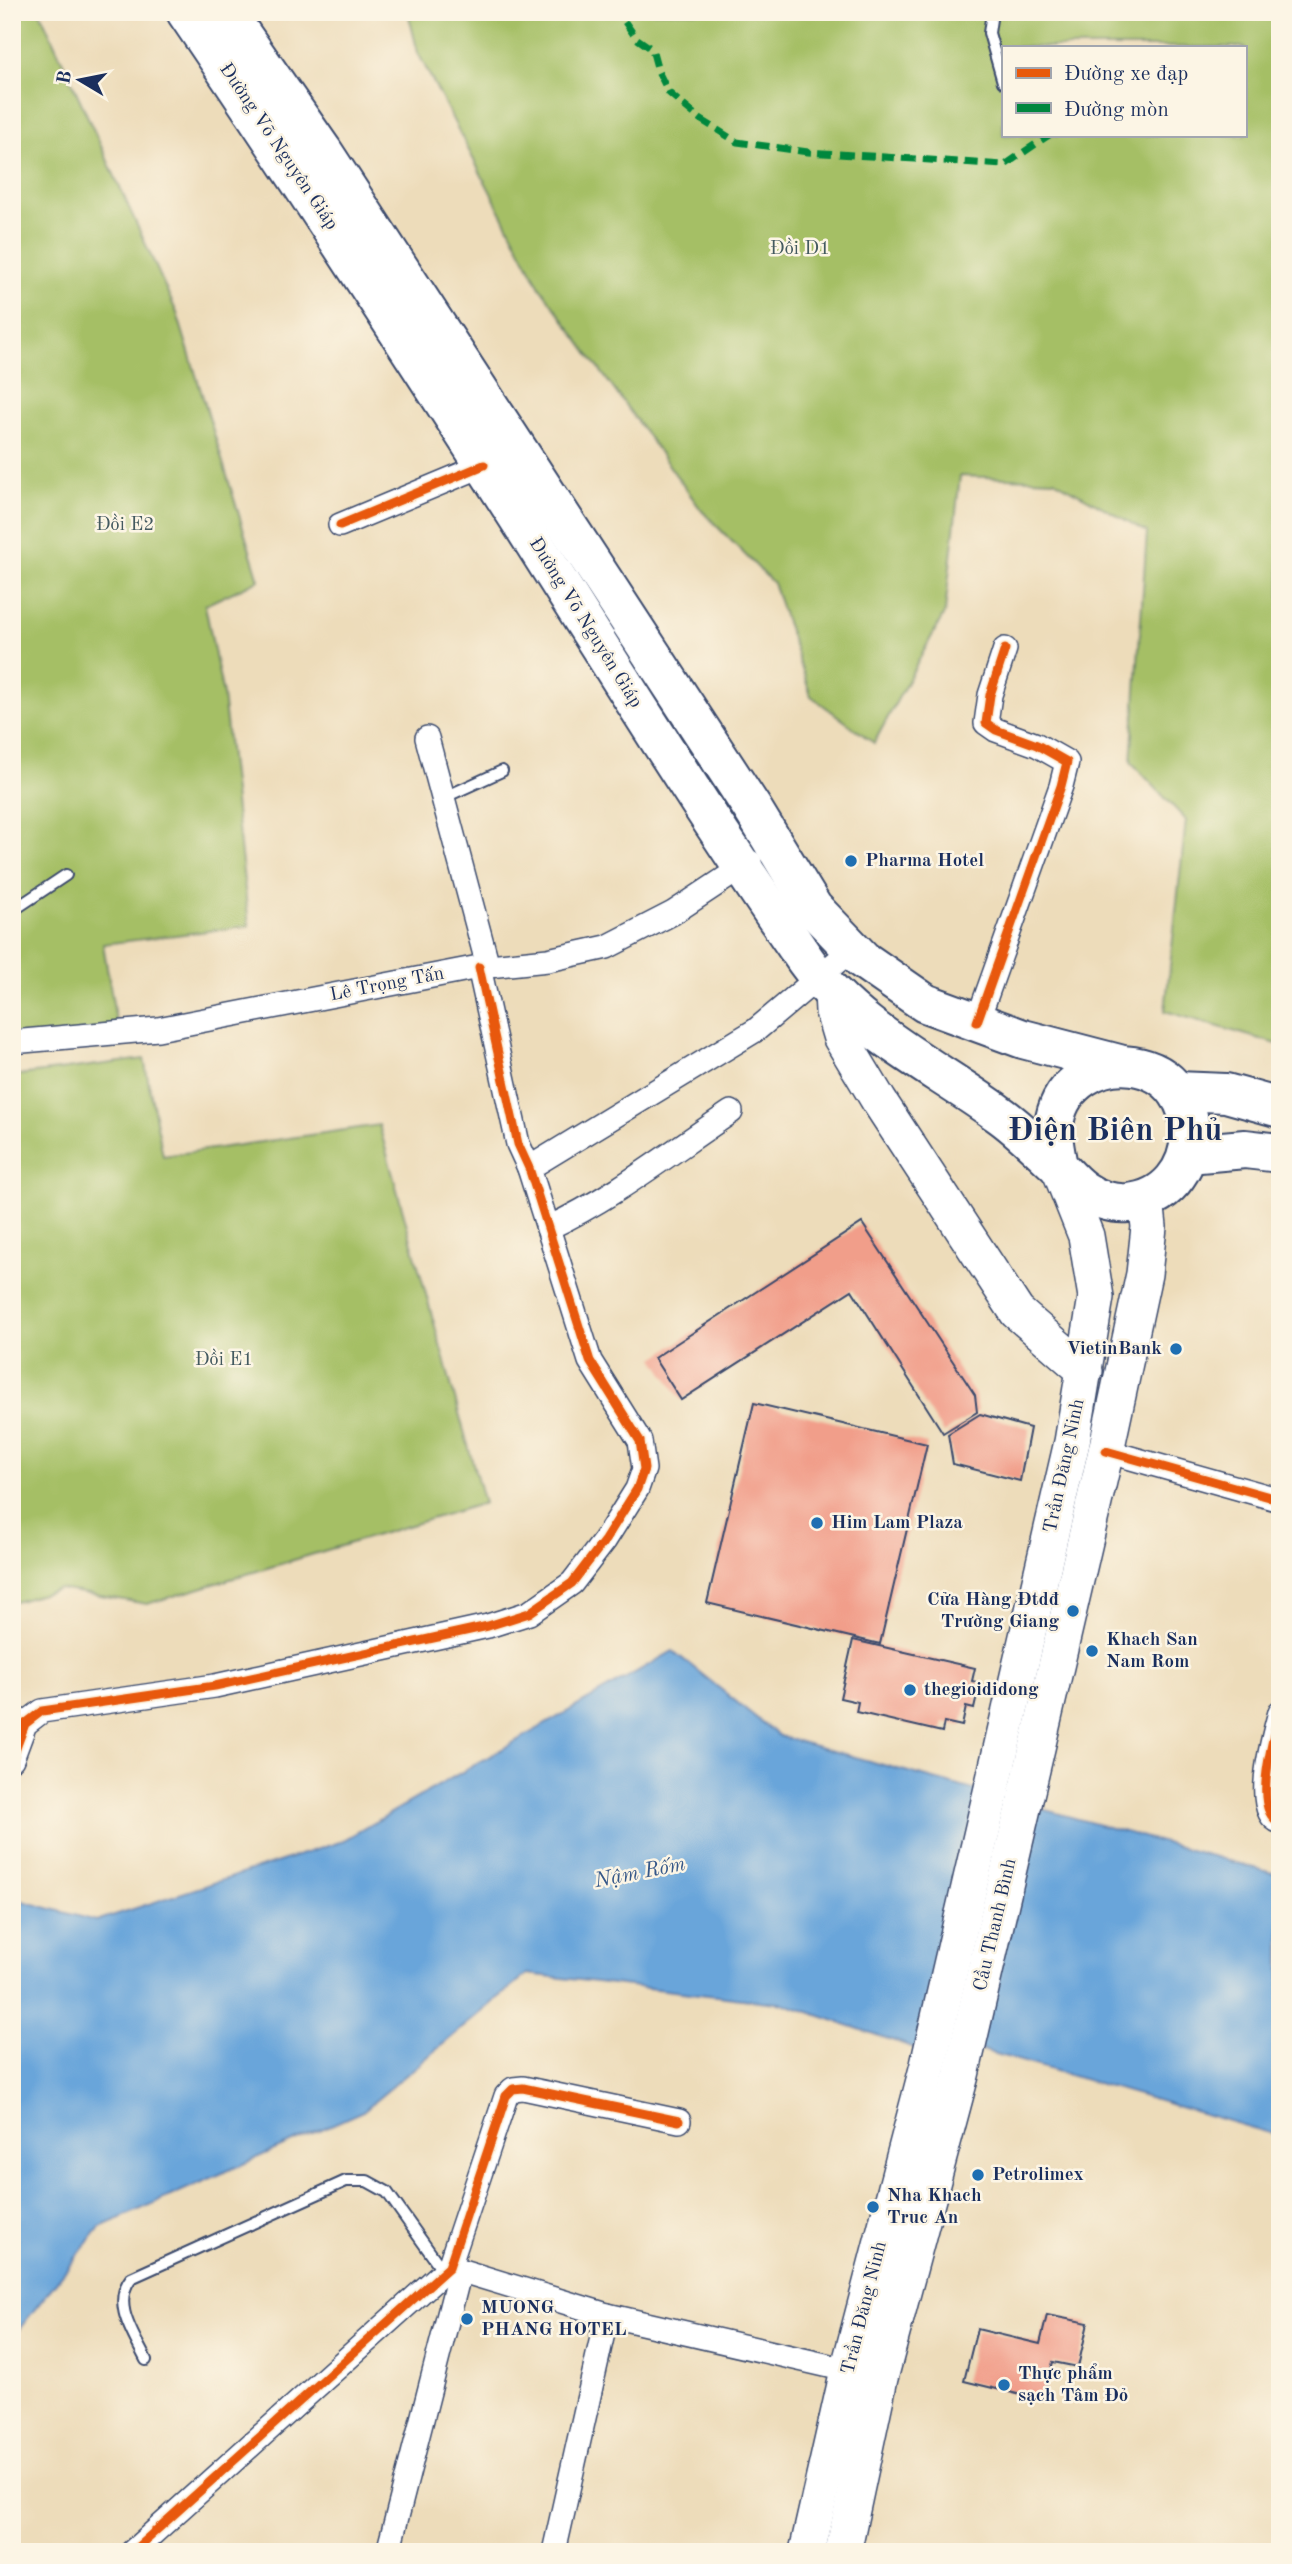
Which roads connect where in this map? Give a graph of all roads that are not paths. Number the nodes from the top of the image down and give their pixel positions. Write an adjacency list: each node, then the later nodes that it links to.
1 (186, 12): 5 (highway, Đường Võ Nguyên Giáp)
2 (226, 12): 5 (highway, Đường Võ Nguyên Giáp)
3 (992, 12): 4 (lane)
4 (1002, 78)
5 (333, 199): 6 (highway, Đường Võ Nguyên Giáp); 12 (highway, Đường Võ Nguyên Giáp)
6 (484, 464): 7 (street); 13 (highway, Đường Võ Nguyên Giáp)
7 (340, 525)
8 (1005, 649): 19 (street)
9 (427, 738): 11 (street)
10 (502, 771): 11 (lane)
11 (443, 798): 17 (street)
12 (774, 843): 13 (street, Lê Trọng Tấn); 16 (highway, Đường Võ Nguyên Giáp)
13 (742, 869): 17 (street, Lê Trọng Tấn); 18 (highway, Đường Võ Nguyên Giáp)
14 (66, 875): 15 (lane)
15 (12, 911)
16 (852, 949): 18 (street); 19 (highway, Đường Võ Nguyên Giáp)
17 (483, 967): 20 (street, Lê Trọng Tấn); 28 (street)
18 (825, 986): 27 (highway, Đường Võ Nguyên Giáp); 28 (street); 31 (main road)
19 (977, 1022): 21 (highway, Đường Võ Nguyên Giáp)
20 (12, 1042)
21 (1119, 1064): 22 (highway); 27 (highway)
22 (1177, 1091): 23 (highway); 26 (highway)
23 (1280, 1108)
24 (731, 1112): 30 (street)
25 (1280, 1153): 26 (highway)
26 (1188, 1154): 29 (highway)
27 (1058, 1166): 29 (highway); 31 (main road, Trần Đăng Ninh)
28 (529, 1168): 30 (street)
29 (1146, 1199): 33 (main road, Trần Đăng Ninh)
30 (548, 1228): 36 (street)
31 (1085, 1371): 32 (main road, Trần Đăng Ninh)
32 (1072, 1443): 33 (main road); 38 (main road, Trần Đăng Ninh)
33 (1105, 1451): 34 (street); 39 (main road, Trần Đăng Ninh)
34 (1280, 1500)
35 (1280, 1712): 40 (street)
36 (19, 1724): 37 (street)
37 (12, 1759)
38 (997, 1768): 41 (main road, Cầu Thanh Bình)
39 (1031, 1774): 42 (main road, Cầu Thanh Bình)
40 (1280, 1822)
41 (928, 2065): 47 (main road, Trần Đăng Ninh)
42 (961, 2075): 47 (main road, Trần Đăng Ninh)
43 (679, 2121): 44 (street)
44 (451, 2270): 45 (street); 46 (lane); 48 (street); 49 (street)
45 (607, 2315): 47 (street); 50 (street)
46 (146, 2360)
47 (864, 2374): 51 (main road, Trần Đăng Ninh); 52 (main road, Trần Đăng Ninh)
48 (132, 2552)
49 (388, 2552)
50 (554, 2552)
51 (807, 2552)
52 (843, 2552)

